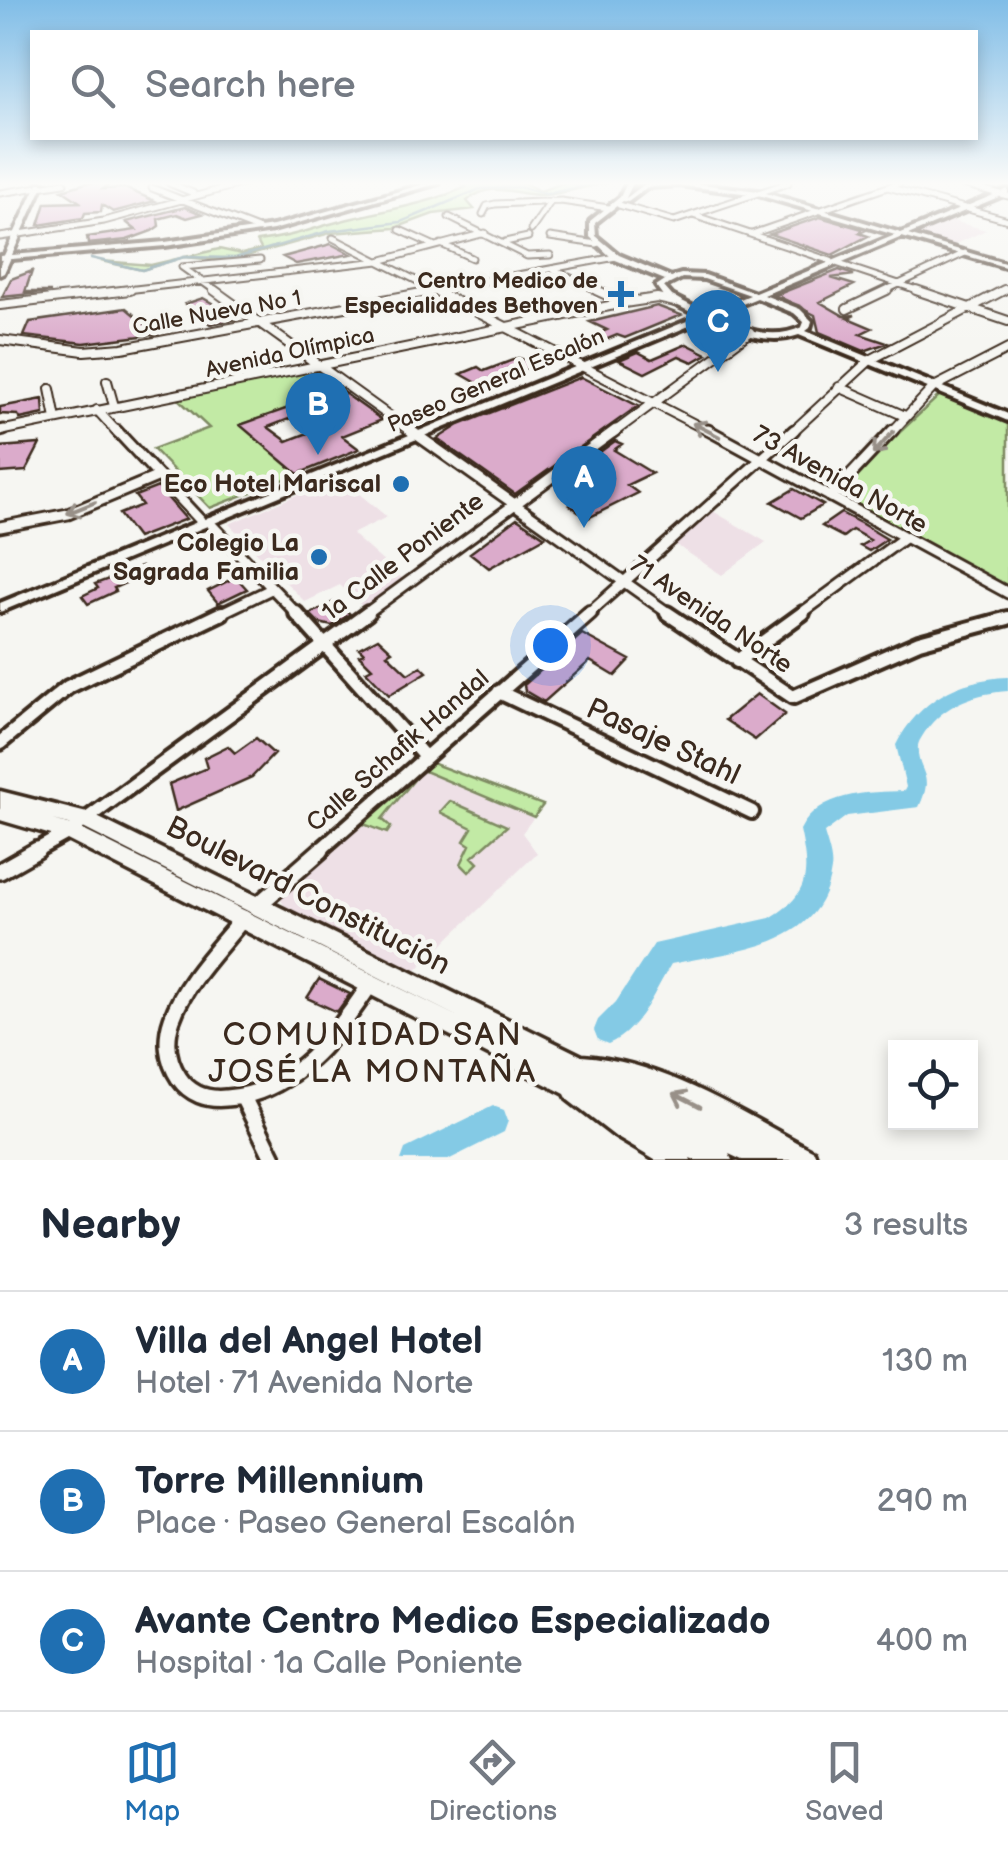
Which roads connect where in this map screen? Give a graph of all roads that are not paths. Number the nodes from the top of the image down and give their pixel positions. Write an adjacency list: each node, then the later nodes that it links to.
1 (210, 237): 17 (main road)
2 (419, 237): 13 (street)
3 (466, 237): 13 (street)
4 (492, 237): 12 (street)
5 (519, 237): 12 (street)
6 (550, 237): 14 (street)
7 (594, 237): 14 (main road)
8 (761, 237): 22 (street)
9 (894, 237): 22 (main road, Paseo General Escalón)
10 (912, 237): 15 (main road)
11 (333, 238): 21 (street, 73 Avenida Norte)
12 (504, 243): 16 (street)
13 (437, 244): 18 (street); 21 (street)
14 (597, 244): 19 (main road)
15 (965, 253): 23 (main road); 28 (street)
16 (550, 255)
17 (2, 257): 25 (highway)
18 (472, 258)
19 (616, 258): 24 (street, Calle Nueva No 1); 26 (main road)
20 (260, 260): 27 (street)
21 (379, 261): 27 (street); 30 (street, 73 Avenida Norte)
22 (834, 262): 28 (street); 32 (main road, Paseo General Escalón)
23 (1008, 266)
24 (553, 270): 30 (street, Calle Nueva No 1); 34 (street)
25 (0, 272)
26 (670, 279): 31 (main road); 32 (main road)
27 (199, 281): 36 (street); 41 (street, 71 Avenida Norte)
28 (898, 284): 37 (street); 38 (street)
29 (1008, 288): 37 (street, Calle Schafik Handal)
30 (436, 290): 41 (street, Calle Nueva No 1); 42 (street, 73 Avenida Norte)
31 (660, 291): 33 (street, Avenida Olímpica); 35 (main road)
32 (754, 294): 39 (main road, Paseo General Escalón); 44 (main road)
33 (647, 299): 34 (street, Avenida Olímpica); 35 (street, Avenida Olímpica)
34 (624, 303): 42 (street, Avenida Olímpica)
35 (682, 304): 39 (main road)
36 (0, 305)
37 (970, 308): 40 (street); 47 (street, Calle Schafik Handal)
38 (847, 309)
39 (706, 314): 43 (main road); 49 (main road, Paseo General Escalón)
40 (1008, 321)
41 (258, 323): 45 (street, Calle Nueva No 1); 48 (street, 71 Avenida Norte)
42 (505, 327): 48 (street, Avenida Olímpica); 49 (street, 73 Avenida Norte)
43 (750, 332): 44 (main road); 54 (street, 1a Calle Poniente)
44 (800, 332): 47 (main road)
45 (0, 340)
46 (1008, 348): 52 (street)
47 (870, 360): 51 (street, Calle Schafik Handal); 52 (main road)
48 (320, 365): 55 (street, Avenida Olímpica); 61 (street, 71 Avenida Norte)
49 (579, 366): 54 (street, 73 Avenida Norte); 61 (main road, Paseo General Escalón)
50 (107, 381): 55 (street)
51 (839, 387): 57 (street); 62 (street, Calle Schafik Handal)
52 (934, 387): 57 (street); 58 (main road)
53 (50, 389): 59 (street)
54 (652, 403): 62 (street, 73 Avenida Norte, one-way to 54); 65 (street, 1a Calle Poniente)
55 (114, 406): 56 (street, Avenida Olímpica)
56 (97, 410): 59 (street, Avenida Olímpica); 63 (street)
57 (906, 416): 64 (street, one-way to 64)
58 (1008, 418)
59 (56, 419): 60 (street, Avenida Olímpica)
60 (0, 432)
61 (413, 433): 65 (street, 71 Avenida Norte); 66 (main road, Paseo General Escalón)
62 (760, 458): 64 (street, 73 Avenida Norte); 69 (street, Calle Schafik Handal)
63 (159, 476): 66 (street); 67 (street, one-way to 67)
64 (830, 497): 68 (street, 73 Avenida Norte)
65 (514, 502): 69 (street, 71 Avenida Norte); 75 (street, 1a Calle Poniente)
66 (205, 521): 70 (street); 72 (main road, Paseo General Escalón); 73 (main road, Paseo General Escalón)
67 (0, 527)
68 (904, 538): 71 (street, 73 Avenida Norte); 76 (street)
69 (623, 583): 76 (street, 71 Avenida Norte); 77 (street, Calle Schafik Handal)
70 (270, 589): 75 (street); 78 (street)
71 (1008, 593)
72 (0, 600)
73 (0, 608)
74 (1008, 618): 76 (street, 71 Avenida Norte)
75 (326, 644): 79 (street); 83 (street, 1a Calle Poniente)
76 (737, 661)
77 (499, 692): 79 (street, Calle Schafik Handal); 82 (street, Pasaje Stahl)
78 (0, 743)
79 (424, 756): 85 (street, Calle Schafik Handal)
80 (0, 798): 83 (highway, Boulevard Constitución)
81 (0, 812): 83 (highway, Boulevard Constitución)
82 (752, 812)
83 (77, 826): 84 (street, 1a Calle Poniente); 85 (highway, Boulevard Constitución)
84 (0, 871)
85 (249, 912): 86 (highway, Boulevard Constitución); 87 (highway, Boulevard Constitución); 88 (street, Calle Schafik Handal)
86 (372, 982): 87 (highway, Boulevard Constitución); 88 (street)
87 (573, 1074): 90 (highway, Boulevard Constitución); 91 (highway, Boulevard Constitución); 92 (highway, Boulevard Constitución); 93 (highway, Boulevard Constitución, one-way to 87)
88 (243, 1096): 89 (street)
89 (274, 1160)
90 (680, 1160)
91 (720, 1160)
92 (768, 1160)
93 (806, 1160)

